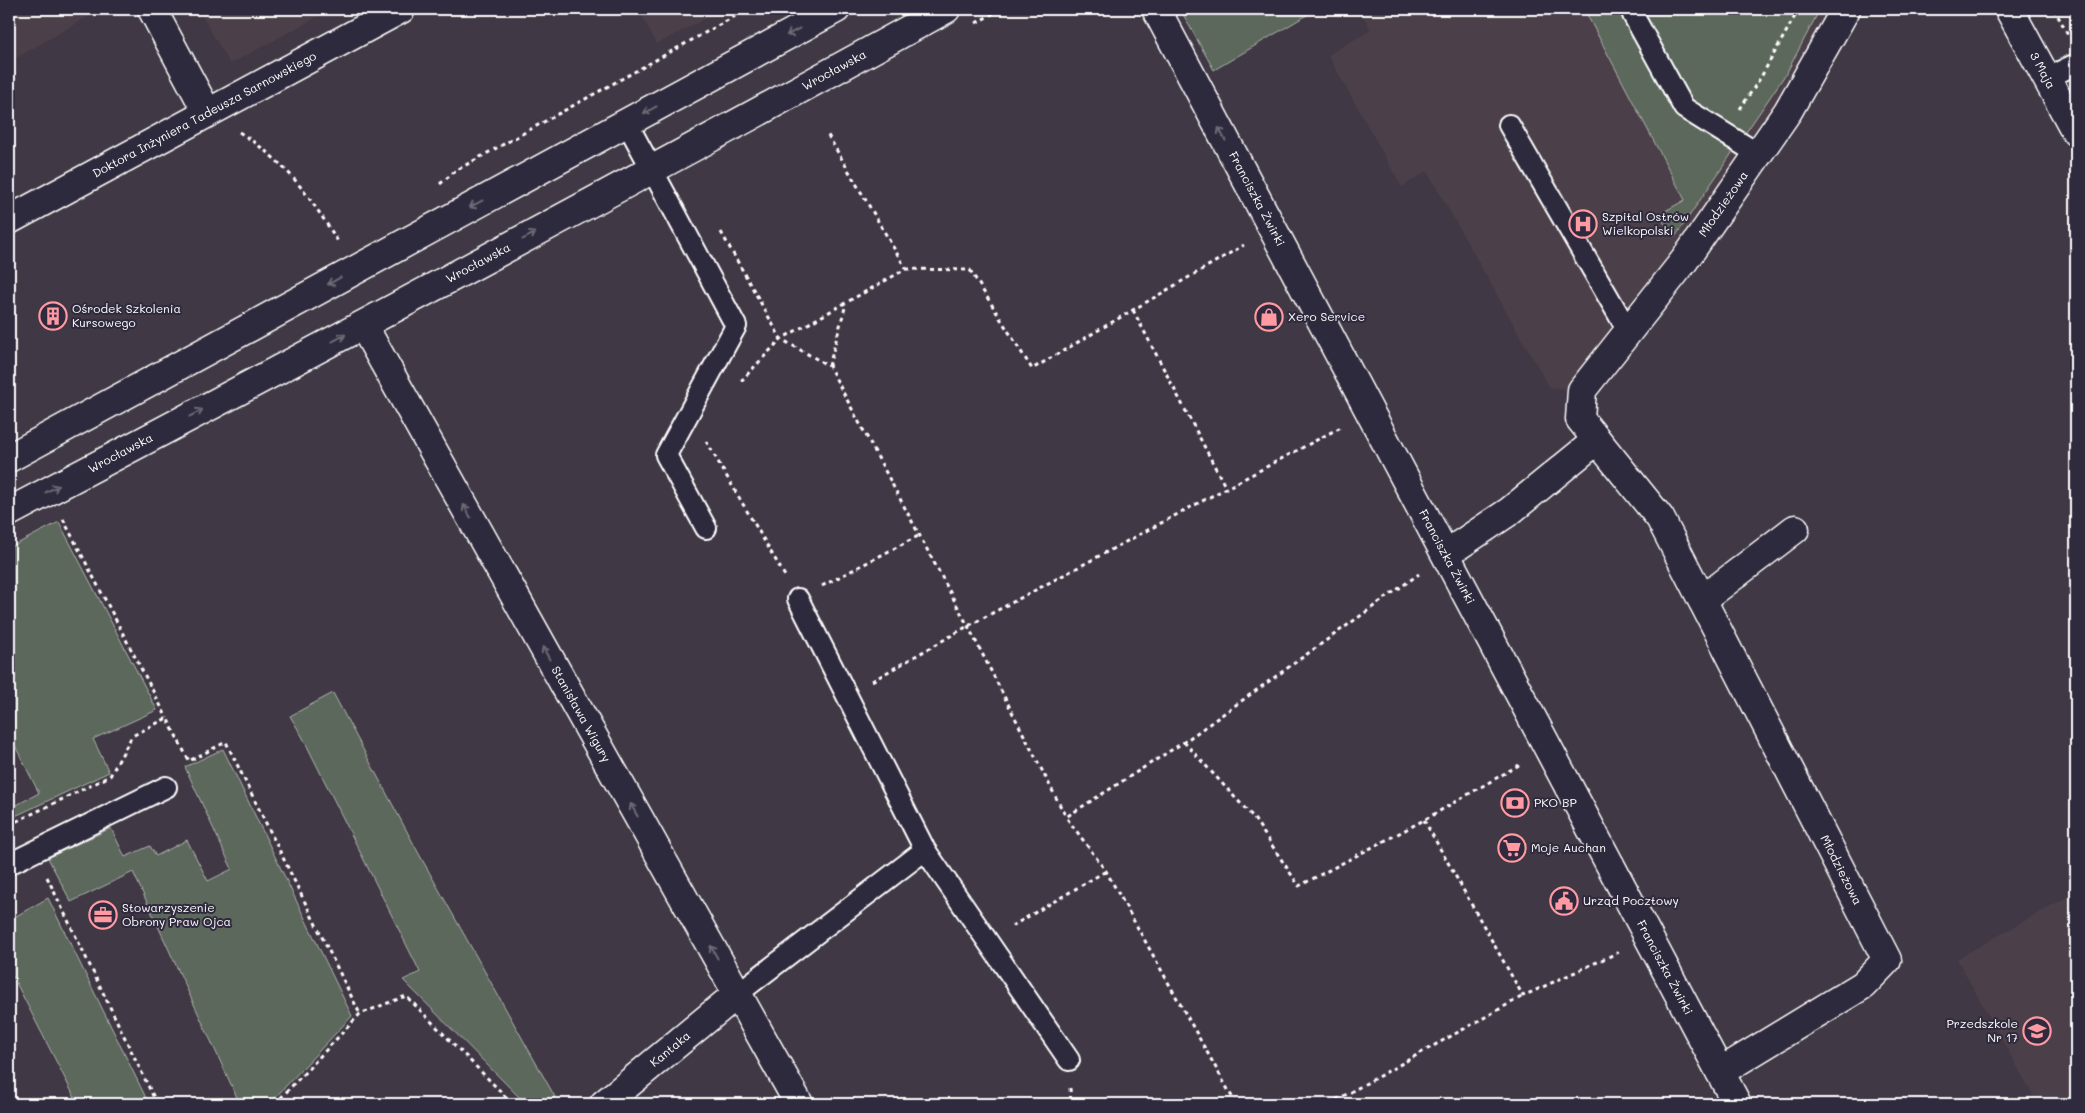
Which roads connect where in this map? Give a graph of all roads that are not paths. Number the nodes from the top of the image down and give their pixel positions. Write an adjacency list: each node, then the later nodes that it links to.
1 (152, 9): 11 (street)
2 (401, 9): 11 (street, Doktora Inżyniera Tadeusza Sarnowskiego)
3 (836, 9): 12 (street, one-way to 12)
4 (946, 9): 16 (street, Wrocławska)
5 (1156, 9): 25 (street, Franciszka Żwirki, one-way to 5)
6 (1846, 9): 15 (street, Młodzieżowa)
7 (2009, 9): 10 (street, 3 Maja)
8 (1633, 15): 15 (lane)
9 (2076, 64): 10 (lane)
10 (2047, 78): 14 (street, 3 Maja)
11 (207, 112): 17 (street, Doktora Inżyniera Tadeusza Sarnowskiego)
12 (627, 122): 16 (lane); 21 (street, one-way to 21)
13 (1509, 125): 19 (lane)
14 (2076, 132)
15 (1758, 154): 19 (street, Młodzieżowa)
16 (653, 170): 18 (street, Wrocławska, one-way to 16); 23 (lane)
17 (9, 220)
18 (363, 325): 22 (street, Wrocławska, one-way to 18); 31 (street, Stanisława Wigury, one-way to 18)
19 (1628, 331): 20 (street, Młodzieżowa)
20 (1597, 440): 25 (street); 27 (street, Młodzieżowa)
21 (9, 458)
22 (9, 512)
23 (706, 528)
24 (1795, 529): 27 (street)
25 (1446, 554): 33 (street, Franciszka Żwirki)
26 (798, 599): 29 (lane)
27 (1702, 600): 33 (street, Młodzieżowa)
28 (166, 787): 30 (lane)
29 (925, 850): 31 (lane); 32 (lane)
30 (9, 864)
31 (738, 994): 34 (street, Kantaka); 35 (street, Stanisława Wigury)
32 (1069, 1060)
33 (1720, 1072): 36 (street, Franciszka Żwirki)
34 (604, 1104)
35 (799, 1104)
36 (1737, 1104)

